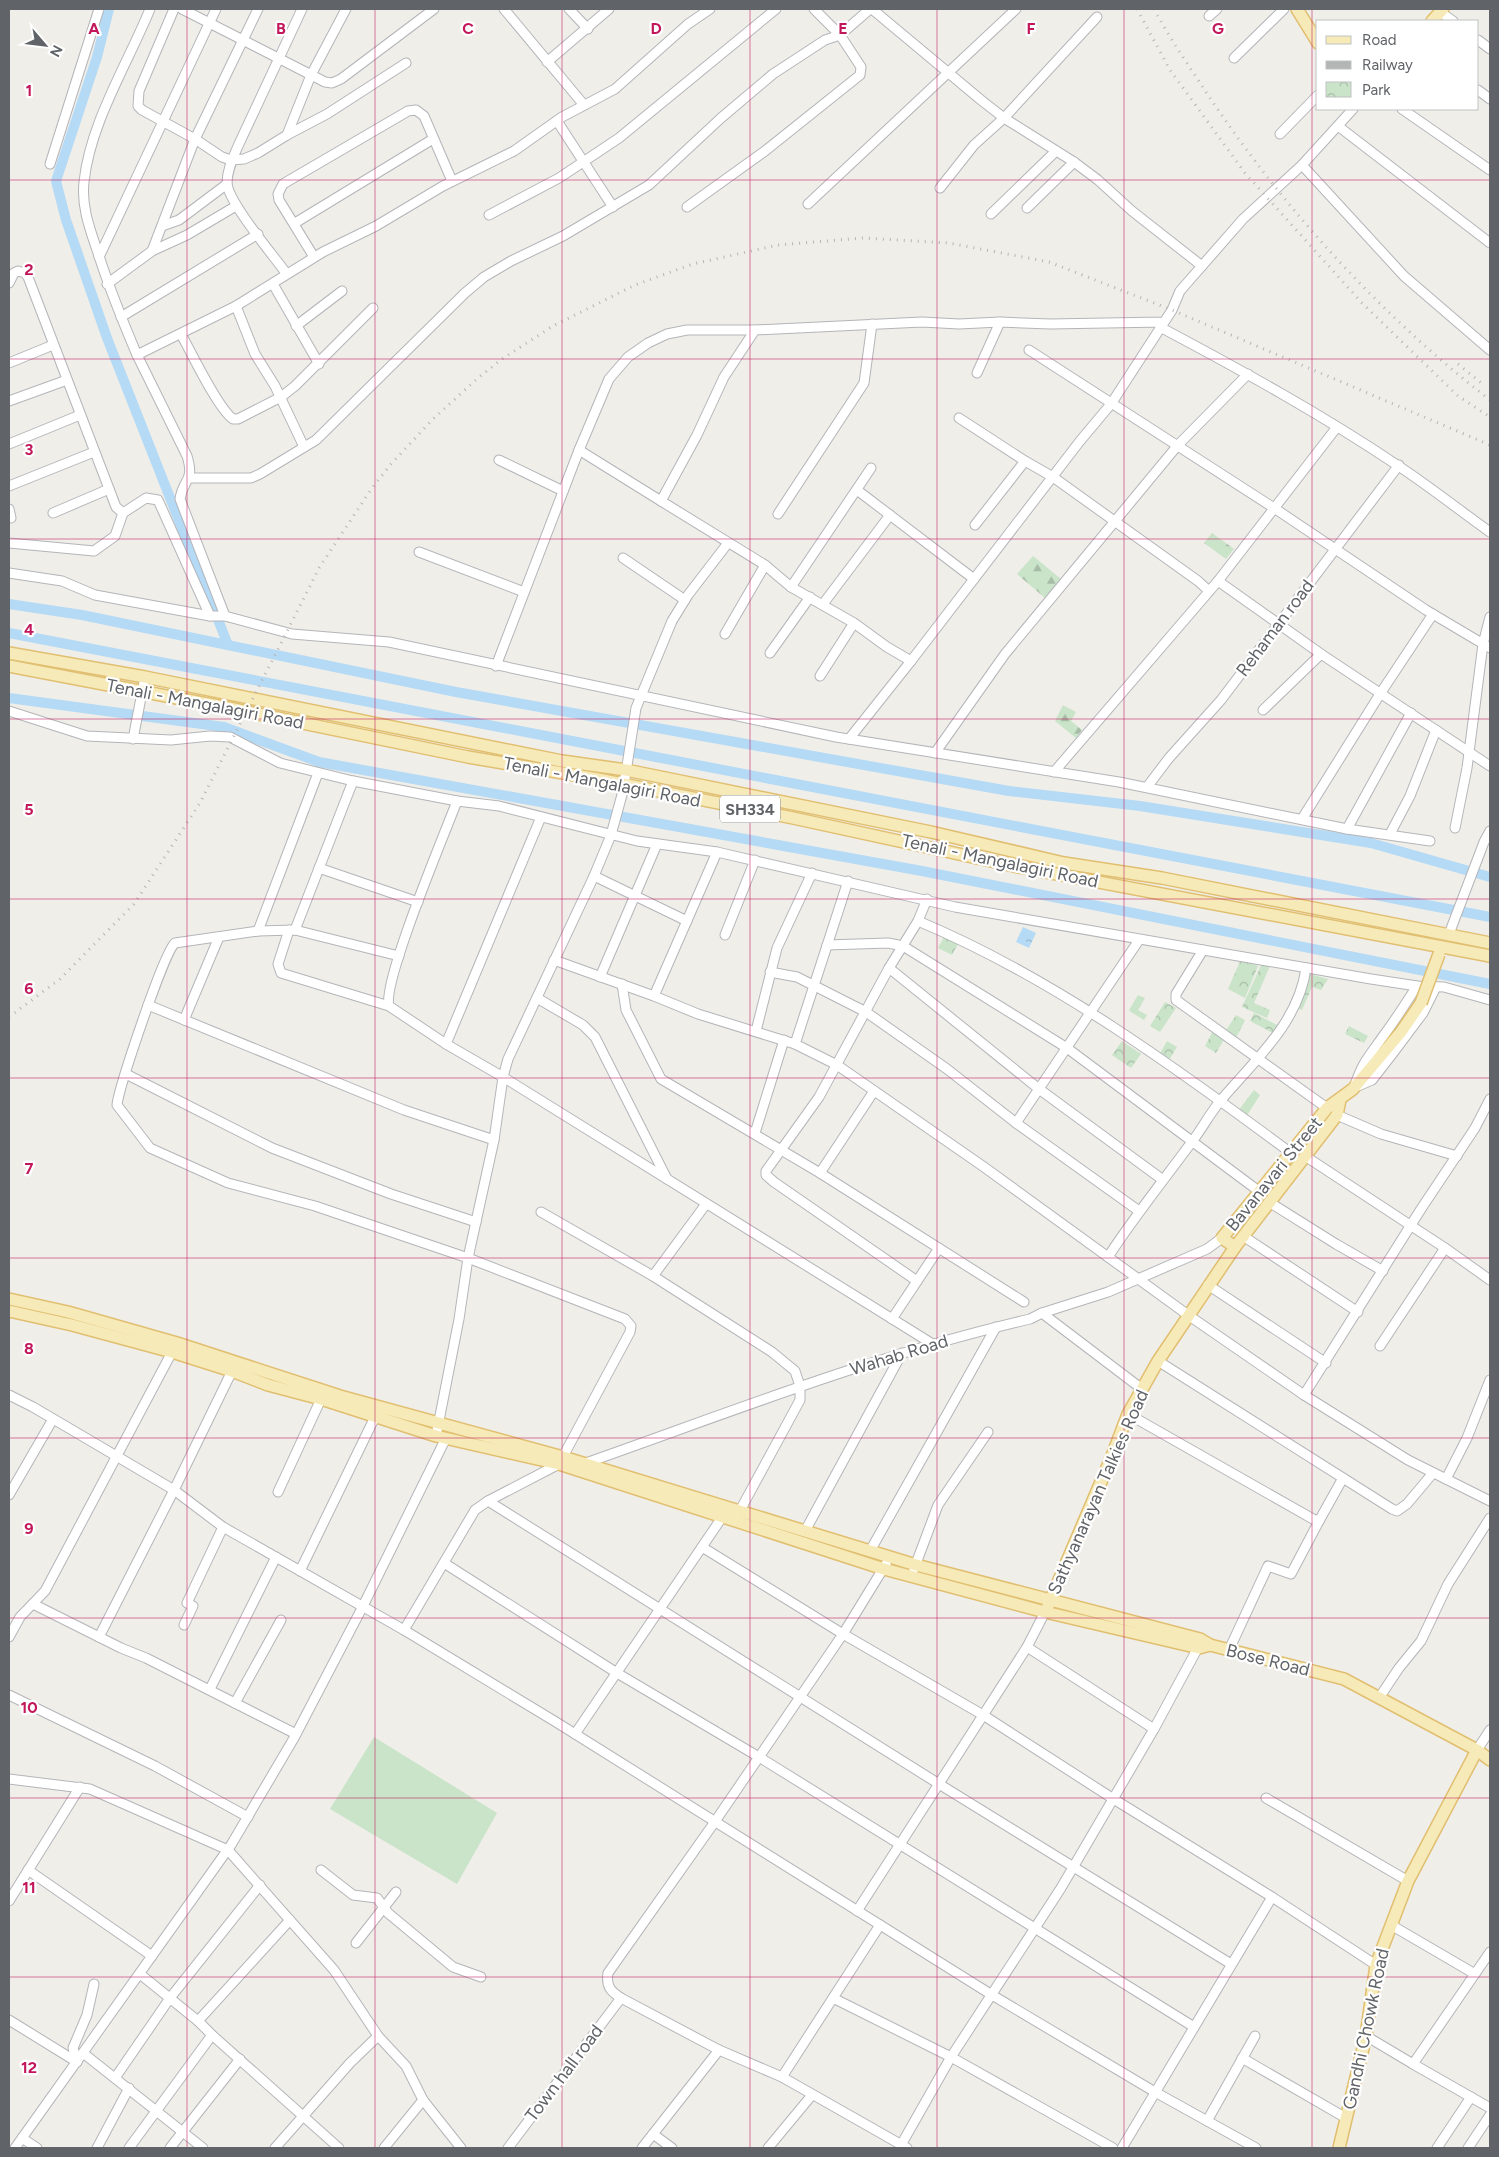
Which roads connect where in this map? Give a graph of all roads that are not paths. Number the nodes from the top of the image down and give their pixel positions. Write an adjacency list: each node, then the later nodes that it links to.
1 (99, 9): 57 (street)
2 (150, 9): 75 (street)
3 (174, 9): 47 (street)
4 (182, 9): 26 (street)
5 (216, 9): 26 (street)
6 (258, 9): 29 (street)
7 (302, 9): 34 (street)
8 (346, 9): 38 (street)
9 (434, 9): 38 (street)
10 (504, 9): 35 (street)
11 (569, 9): 27 (street)
12 (610, 9): 27 (street)
13 (710, 9): 42 (street)
14 (776, 9): 55 (street)
15 (814, 9): 28 (street)
16 (871, 9): 28 (street); 37 (street)
17 (1016, 9): 37 (street)
18 (1216, 9): 22 (street)
19 (1284, 9): 33 (street)
20 (1297, 9): 30 (main road)
21 (1442, 10): 24 (main road); 25 (street)
22 (1209, 16)
23 (1097, 17): 45 (street)
24 (1433, 20)
25 (1452, 20)
26 (210, 23): 29 (street); 47 (street)
27 (588, 29): 35 (street)
28 (840, 34): 65 (street); 66 (street)
29 (244, 40): 34 (street); 51 (street)
30 (1316, 40)
31 (1479, 41): 32 (street)
32 (1490, 49)
33 (1234, 58)
34 (280, 60): 38 (street); 54 (street)
35 (547, 62): 42 (street)
36 (406, 63): 50 (street)
37 (947, 73): 45 (street); 63 (street)
38 (311, 75): 50 (street)
39 (1479, 91): 41 (street)
40 (1316, 97): 49 (street)
41 (1490, 99)
42 (584, 105): 46 (street)
43 (1352, 110): 48 (street)
44 (1403, 110): 59 (street)
45 (1004, 118): 53 (street); 62 (street)
46 (556, 121): 55 (street); 60 (street)
47 (163, 122): 51 (street); 75 (street)
48 (1338, 126): 58 (street); 73 (street)
49 (1280, 134)
50 (287, 135): 54 (street)
51 (195, 139): 54 (street); 71 (street)
52 (433, 139): 60 (street); 70 (street); 70 (street)
53 (1056, 151): 56 (street); 68 (street)
54 (232, 160): 61 (street)
55 (583, 162): 65 (street); 69 (street)
56 (1074, 162): 67 (street); 77 (street)
57 (50, 164)
58 (1302, 166): 77 (street); 94 (street)
59 (1490, 170)
60 (452, 181): 76 (street)
61 (227, 184): 64 (street); 71 (street)
62 (940, 188)
63 (808, 204)
64 (236, 206): 72 (street); 74 (street)
65 (613, 207): 109 (street)
66 (687, 207)
67 (1027, 208)
68 (991, 214)
69 (489, 216)
70 (295, 223): 76 (street)
71 (162, 226): 74 (street)
72 (258, 234): 78 (street); 85 (street)
73 (1490, 243)
74 (152, 251): 80 (street)
75 (99, 257): 80 (street)
76 (314, 257): 78 (street)
77 (1202, 266): 88 (street)
78 (286, 273): 81 (street)
79 (9, 283): 92 (street)
80 (107, 284): 85 (street)
81 (273, 284): 83 (street); 89 (street)
82 (342, 290): 89 (street)
83 (236, 306): 91 (street); 101 (street)
84 (373, 308): 97 (street)
85 (121, 317): 95 (street)
86 (1000, 322): 87 (street); 88 (street); 98 (street)
87 (872, 324): 90 (street); 126 (street)
88 (1161, 324): 99 (street); 103 (street)
89 (296, 326): 97 (street)
90 (755, 330): 110 (street); 122 (street)
91 (182, 334): 95 (street); 101 (street)
92 (53, 345): 96 (street); 100 (street)
93 (1029, 350): 103 (street)
94 (1490, 350)
95 (137, 355): 117 (street)
96 (9, 363)
97 (319, 364): 101 (street)
98 (978, 373)
99 (1248, 374): 106 (street); 108 (street)
100 (67, 380): 102 (street); 104 (street)
101 (281, 397): 109 (street)
102 (9, 401)
103 (1111, 404): 108 (street); 116 (street)
104 (80, 415): 107 (street); 111 (street)
105 (959, 418): 113 (street)
106 (1337, 427): 114 (street); 123 (street)
107 (9, 444)
108 (1178, 446): 123 (street); 128 (street)
109 (304, 447): 117 (street)
110 (579, 450): 121 (street); 122 (street)
111 (94, 452): 118 (street); 119 (street)
112 (499, 460): 121 (street)
113 (1025, 461): 116 (street); 129 (street)
114 (1399, 466): 130 (street); 133 (street, Rehaman road)
115 (871, 468): 120 (street)
116 (1053, 477): 128 (street); 138 (street)
117 (190, 478): 148 (street)
118 (9, 486)
119 (109, 489): 124 (street); 125 (street)
120 (857, 490): 127 (street); 140 (street)
121 (563, 491): 141 (street)
122 (661, 500): 132 (street)
123 (1274, 508): 133 (street); 139 (street)
124 (53, 513)
125 (123, 513): 131 (street); 147 (street)
126 (778, 514)
127 (890, 515): 138 (street); 145 (street)
128 (1114, 522): 142 (street); 172 (street)
129 (976, 525)
130 (1490, 532)
131 (9, 543)
132 (728, 543): 136 (street); 144 (street)
133 (1335, 549): 146 (street); 151 (street, Rehaman road)
134 (418, 552): 141 (street)
135 (623, 558): 144 (street)
136 (765, 566): 140 (street); 152 (street)
137 (9, 573): 147 (street)
138 (974, 579): 157 (street)
139 (1218, 581): 142 (street); 151 (street)
140 (791, 587): 143 (street)
141 (524, 592): 159 (street)
142 (1209, 592): 175 (street)
143 (810, 597): 145 (street); 155 (street)
144 (685, 600): 164 (street)
145 (823, 604): 150 (street)
146 (1433, 614): 153 (street); 162 (street)
147 (210, 616): 148 (street)
148 (225, 616): 159 (street)
149 (1490, 616): 153 (street)
150 (854, 623): 157 (street); 160 (street)
151 (1279, 623): 156 (street); 178 (street, Rehaman road)
152 (725, 634)
153 (1487, 646): 171 (street)
154 (9, 653): 161 (main road, SH334)
155 (770, 653)
156 (1321, 654): 162 (street); 165 (street)
157 (911, 661): 170 (street)
158 (9, 666): 163 (main road, Tenali - Mangalagiri Road / SH334)
159 (496, 666): 164 (street)
160 (820, 676)
161 (145, 677): 163 (street); 174 (main road, SH334)
162 (1380, 694): 167 (street); 182 (street)
163 (142, 696): 169 (street); 179 (main road, Tenali - Mangalagiri Road / SH334)
164 (640, 696): 170 (street); 174 (street)
165 (1263, 710)
166 (9, 711): 169 (street)
167 (1411, 713): 168 (street); 184 (street)
168 (1436, 730): 171 (street); 187 (street)
169 (134, 735): 176 (street)
170 (849, 739): 172 (street)
171 (1468, 752): 173 (street); 183 (street)
172 (935, 753): 175 (street)
173 (1490, 766)
174 (627, 767): 179 (street); 201 (main road, SH334)
175 (1054, 772): 178 (street)
176 (318, 773): 177 (street); 203 (street)
177 (353, 781): 180 (street); 192 (street)
178 (1147, 787): 182 (street)
179 (624, 788): 185 (street); 211 (main road, Tenali - Mangalagiri Road / SH334)
180 (457, 801): 181 (street); 198 (street)
181 (541, 818): 185 (street); 233 (street)
182 (1302, 819): 184 (street)
183 (1455, 828)
184 (1346, 829): 187 (street)
185 (612, 830): 189 (street); 194 (street)
186 (1490, 831): 201 (street)
187 (1390, 834): 188 (street)
188 (1430, 841)
189 (657, 844): 190 (street); 196 (street)
190 (717, 852): 191 (street); 199 (street)
191 (755, 860): 193 (street); 204 (street)
192 (319, 868): 198 (street); 202 (street)
193 (812, 873): 195 (street); 217 (street)
194 (594, 876): 196 (street); 214 (street)
195 (848, 881): 197 (street); 208 (street)
196 (636, 896): 199 (street); 218 (street)
197 (927, 899): 200 (street); 206 (street)
198 (418, 902): 212 (street)
199 (687, 921): 223 (street)
200 (918, 921): 209 (street); 229 (street)
201 (1451, 929): 207 (main road, SH334); 211 (main road, Bavanavari Street)
202 (292, 930): 203 (street); 212 (street); 227 (street)
203 (258, 931): 205 (street)
204 (725, 935)
205 (219, 937): 226 (street); 230 (street)
206 (1139, 940): 210 (street); 229 (street)
207 (1490, 943)
208 (827, 945): 209 (street); 220 (street)
209 (903, 946): 215 (street); 235 (street)
210 (1203, 950): 216 (street); 236 (street)
211 (1441, 950): 213 (main road, Tenali - Mangalagiri Road / SH334); 241 (main road, Bavanavari Street, bridge)
212 (399, 956): 227 (street)
213 (1490, 956)
214 (554, 960): 218 (street); 224 (street)
215 (890, 968): 228 (street); 240 (street)
216 (1306, 968): 221 (street); 236 (street)
217 (770, 972): 220 (street); 231 (street)
218 (600, 977): 219 (street)
219 (622, 984): 223 (street); 249 (street)
220 (814, 986): 228 (street); 234 (street)
221 (1417, 986): 222 (street); 241 (street)
222 (1436, 987): 225 (street); 241 (street)
223 (654, 996): 231 (street)
224 (537, 998): 239 (street); 257 (street)
225 (1490, 1000)
226 (148, 1005): 230 (street); 238 (street)
227 (389, 1006): 233 (street)
228 (866, 1012): 237 (street); 248 (street)
229 (1090, 1013): 235 (street); 245 (street)
230 (184, 1020): 250 (street)
231 (756, 1031): 232 (street)
232 (784, 1040): 234 (street); 249 (street)
233 (446, 1044): 239 (street)
234 (795, 1044): 237 (street)
235 (1067, 1048): 240 (street); 251 (street)
236 (1260, 1058): 245 (street); 246 (street)
237 (837, 1065): 242 (street); 252 (street)
238 (126, 1074): 264 (street); 272 (street)
239 (503, 1077): 250 (street); 257 (street)
240 (1039, 1089): 248 (street); 258 (street)
241 (1353, 1089): 243 (main road, Bavanavari Street)
242 (874, 1091): 256 (street); 271 (street)
243 (1340, 1100): 246 (main road, Bavanavari Street); 247 (main road, Bavanavari Street)
244 (1490, 1100): 255 (street)
245 (1220, 1101): 251 (street); 253 (street)
246 (1327, 1108): 253 (main road, Bavanavari Street)
247 (1337, 1115): 254 (main road, Bavanavari Street); 255 (street)
248 (1016, 1123): 262 (street)
249 (755, 1133): 252 (street)
250 (494, 1140): 264 (street)
251 (1192, 1143): 258 (street); 259 (street)
252 (781, 1149): 256 (street); 277 (street)
253 (1291, 1153): 259 (main road, Bavanavari Street)
254 (1305, 1156): 260 (main road, Bavanavari Street); 265 (street)
255 (1457, 1156): 265 (street)
256 (820, 1173): 269 (street)
257 (668, 1180): 261 (street)
258 (1163, 1180): 262 (street)
259 (1260, 1192): 267 (main road, Bavanavari Street)
260 (1269, 1202): 266 (main road, Bavanavari Street); 273 (street)
261 (706, 1204): 274 (street); 285 (street)
262 (1139, 1211): 271 (street)
263 (541, 1212): 274 (street)
264 (476, 1222): 272 (street)
265 (1411, 1226): 270 (street); 273 (street)
266 (1243, 1236): 268 (main road, Bavanavari Street); 282 (street)
267 (1222, 1238): 268 (main road, Bavanavari Street); 275 (street, Wahab Road)
268 (1235, 1247): 278 (main road, Sathyanarayan Talkies Road)
269 (939, 1248): 277 (street); 280 (street)
270 (1445, 1248): 276 (street); 288 (street)
271 (1108, 1257): 275 (street)
272 (468, 1258): 303 (street); 307 (street)
273 (1384, 1271): 282 (street)
274 (653, 1276): 295 (street)
275 (1139, 1279): 283 (street, Wahab Road); 284 (street)
276 (1490, 1280)
277 (918, 1281): 285 (street)
278 (1208, 1285): 284 (main road, Sathyanarayan Talkies Road); 292 (street)
279 (9, 1299): 303 (main road)
280 (1024, 1302)
281 (9, 1311): 289 (main road)
282 (1358, 1312): 292 (street)
283 (1042, 1314): 286 (street, Wahab Road); 296 (street)
284 (1188, 1315): 291 (main road, Sathyanarayan Talkies Road); 298 (street)
285 (892, 1320): 287 (street)
286 (996, 1327): 287 (street, Wahab Road); 326 (street)
287 (931, 1343): 290 (street, Wahab Road)
288 (1380, 1346)
289 (172, 1352): 293 (main road); 306 (street)
290 (902, 1353): 295 (street, Wahab Road); 324 (street)
291 (1158, 1361): 296 (main road, Sathyanarayan Talkies Road); 311 (street)
292 (1326, 1363): 298 (street)
293 (232, 1371): 299 (main road); 313 (street)
294 (1490, 1380): 312 (street)
295 (800, 1386): 308 (street, Wahab Road); 318 (street)
296 (1142, 1389): 300 (main road, Sathyanarayan Talkies Road)
297 (9, 1395): 302 (street)
298 (1304, 1395): 310 (street)
299 (321, 1399): 301 (main road); 314 (street)
300 (1128, 1414): 321 (street); 334 (main road, Sathyanarayan Talkies Road)
301 (374, 1417): 305 (main road); 332 (street)
302 (53, 1419): 306 (street); 315 (street)
303 (438, 1423): 305 (street); 307 (main road)
304 (988, 1432): 330 (street)
305 (441, 1437): 307 (main road); 337 (street)
306 (117, 1457): 313 (street); 335 (street)
307 (561, 1460): 308 (main road); 309 (main road, Bose Road); 316 (street)
308 (586, 1463): 309 (street, Wahab Road); 318 (main road)
309 (572, 1468): 319 (main road, Bose Road)
310 (1433, 1473): 311 (street); 312 (street)
311 (1343, 1478): 321 (street)
312 (1446, 1479): 317 (street)
313 (174, 1490): 323 (street); 344 (street)
314 (278, 1492)
315 (9, 1495)
316 (488, 1500): 329 (street); 336 (street)
317 (1490, 1501)
318 (735, 1509): 319 (street); 322 (street); 324 (main road)
319 (722, 1518): 322 (main road, Bose Road); 325 (street)
320 (1490, 1518): 352 (street)
321 (1319, 1520): 347 (street)
322 (734, 1522): 331 (main road, Bose Road)
323 (222, 1527): 327 (street); 340 (street)
324 (805, 1531): 326 (main road)
325 (702, 1547): 336 (street); 342 (street)
326 (870, 1551): 328 (main road)
327 (276, 1557): 332 (street); 349 (street)
328 (889, 1557): 330 (main road); 331 (street)
329 (444, 1563): 341 (street); 348 (street)
330 (916, 1565): 333 (street); 334 (main road)
331 (884, 1569): 333 (main road, Bose Road); 342 (street)
332 (300, 1570): 337 (street)
333 (911, 1576): 338 (main road, Bose Road)
334 (1051, 1600): 338 (main road, Sathyanarayan Talkies Road); 345 (main road)
335 (33, 1604): 343 (street); 344 (street)
336 (661, 1607): 348 (street); 351 (street)
337 (362, 1608): 341 (street); 357 (street)
338 (1045, 1612): 345 (main road, Bose Road); 346 (street)
339 (281, 1620): 353 (street)
340 (184, 1625)
341 (404, 1630): 358 (street)
342 (843, 1634): 351 (street); 354 (street)
343 (9, 1637)
344 (99, 1637): 349 (street)
345 (1204, 1644): 347 (main road, Bose Road); 355 (street)
346 (1027, 1647): 354 (street); 355 (street)
347 (1229, 1650): 352 (main road, Bose Road)
348 (618, 1673): 358 (street); 360 (street)
349 (210, 1689): 353 (street)
350 (9, 1695): 367 (street)
351 (801, 1696): 360 (street); 363 (street)
352 (1379, 1698): 359 (main road, Bose Road)
353 (235, 1703): 357 (street)
354 (983, 1715): 363 (street); 365 (street)
355 (1154, 1729): 365 (street)
356 (1490, 1730): 359 (street)
357 (296, 1734): 367 (street)
358 (575, 1734): 368 (street)
359 (1477, 1750): 361 (main road, Bose Road); 374 (main road, Gandhi Chowk Road)
360 (759, 1758): 368 (street); 369 (street)
361 (1490, 1760)
362 (9, 1779): 364 (street)
363 (939, 1784): 369 (street); 371 (street)
364 (80, 1787): 370 (street); 372 (street)
365 (1112, 1798): 371 (street); 377 (street)
366 (1266, 1798): 374 (street)
367 (248, 1817): 370 (street)
368 (714, 1823): 380 (street); 396 (street)
369 (899, 1845): 380 (street); 384 (street)
370 (228, 1850): 375 (street); 387 (street)
371 (1073, 1866): 384 (street); 388 (street)
372 (28, 1870): 378 (street); 387 (street)
373 (321, 1870): 379 (street)
374 (1408, 1881): 383 (main road, Gandhi Chowk Road)
375 (260, 1885): 381 (street); 395 (street)
376 (396, 1892): 379 (street)
377 (1272, 1897): 388 (street); 389 (street)
378 (9, 1901)
379 (384, 1907): 385 (street); 392 (street)
380 (857, 1911): 382 (street)
381 (290, 1920): 399 (street); 402 (street)
382 (880, 1925): 394 (street); 397 (street)
383 (1391, 1925): 389 (main road, Gandhi Chowk Road); 391 (street)
384 (1034, 1929): 394 (street); 400 (street)
385 (356, 1943)
386 (1490, 1952): 391 (street)
387 (152, 1956): 390 (street)
388 (1231, 1964): 400 (street)
389 (1376, 1965): 404 (main road, Gandhi Chowk Road)
390 (140, 1974): 395 (street); 406 (street)
391 (1475, 1974): 411 (street)
392 (481, 1977)
393 (94, 1984): 410 (street)
394 (992, 1994): 407 (street); 415 (street)
395 (170, 1998): 399 (street); 413 (street)
396 (621, 1998): 405 (street); 440 (street, Town hall road)
397 (833, 1998): 407 (street); 412 (street)
398 (9, 2020): 410 (street)
399 (198, 2021): 401 (street)
400 (1194, 2028): 415 (street)
401 (212, 2035): 409 (street); 420 (street)
402 (378, 2036): 418 (street); 422 (street)
403 (1255, 2036): 408 (street)
404 (1366, 2036): 411 (street); 423 (main road, Gandhi Chowk Road)
405 (719, 2050): 412 (street); 426 (street)
406 (83, 2053): 410 (street); 413 (street)
407 (952, 2056): 429 (street); 444 (street)
408 (1242, 2058): 423 (street); 424 (street)
409 (240, 2059): 422 (street); 425 (street)
410 (77, 2062): 427 (street)
411 (1413, 2064): 417 (street)
412 (782, 2077): 416 (street)
413 (115, 2078): 414 (street)
414 (129, 2088): 420 (street); 432 (street)
415 (1155, 2092): 424 (street); 445 (street)
416 (812, 2095): 428 (street); 429 (street)
417 (1471, 2097): 419 (street); 448 (street)
418 (423, 2100): 438 (street); 439 (street)
419 (1490, 2108)
420 (156, 2110): 425 (street); 433 (street)
421 (1490, 2116): 449 (street)
422 (303, 2117): 436 (street); 437 (street)
423 (1346, 2118): 447 (main road, Gandhi Chowk Road)
424 (1207, 2120): 446 (street)
425 (183, 2131): 434 (street); 435 (street)
426 (653, 2134): 441 (street); 442 (street)
427 (22, 2138): 430 (street); 431 (street)
428 (770, 2146): 443 (street)
429 (904, 2147)
430 (15, 2148)
431 (37, 2148)
432 (97, 2148)
433 (129, 2148)
434 (170, 2148)
435 (203, 2148)
436 (276, 2148)
437 (339, 2148)
438 (384, 2148)
439 (461, 2148)
440 (508, 2148)
441 (642, 2148)
442 (672, 2148)
443 (780, 2148)
444 (1113, 2148)
445 (1122, 2148)
446 (1256, 2148)
447 (1339, 2148)
448 (1438, 2148)
449 (1468, 2148)

